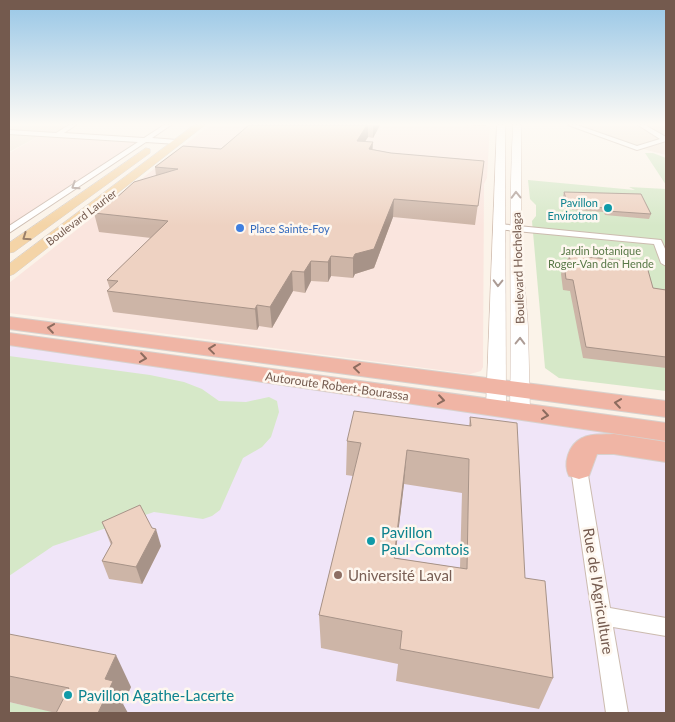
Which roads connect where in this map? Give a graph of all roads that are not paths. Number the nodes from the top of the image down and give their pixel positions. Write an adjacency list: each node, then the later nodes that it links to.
1 (117, 159): 8 (street, one-way to 8)
2 (135, 159): 9 (main road, Boulevard Laurier, one-way to 9)
3 (155, 159): 11 (main road, Boulevard Laurier)
4 (500, 159): 6 (main road, Boulevard Hochelaga)
5 (517, 159): 7 (main road, Boulevard Hochelaga, one-way to 5)
6 (499, 227): 7 (street); 14 (main road, Boulevard Hochelaga, one-way to 14)
7 (516, 228): 10 (street); 14 (main road, Boulevard Hochelaga, one-way to 7)
8 (9, 230)
9 (9, 249)
10 (666, 263)
11 (9, 271)
12 (9, 323): 14 (highway, Autoroute Robert-Bourassa, one-way to 12)
13 (9, 339): 14 (highway, Autoroute Robert-Bourassa, one-way to 14)
14 (508, 399): 15 (highway, Autoroute Robert-Bourassa, one-way to 14); 16 (highway, Autoroute Robert-Bourassa, one-way to 16)
15 (666, 409)
16 (666, 432)
17 (666, 452): 18 (highway)
18 (580, 469): 19 (street, Rue de l'Agriculture)
19 (602, 616): 20 (street); 21 (street, Rue de l'Agriculture)
20 (666, 627)
21 (617, 713)

